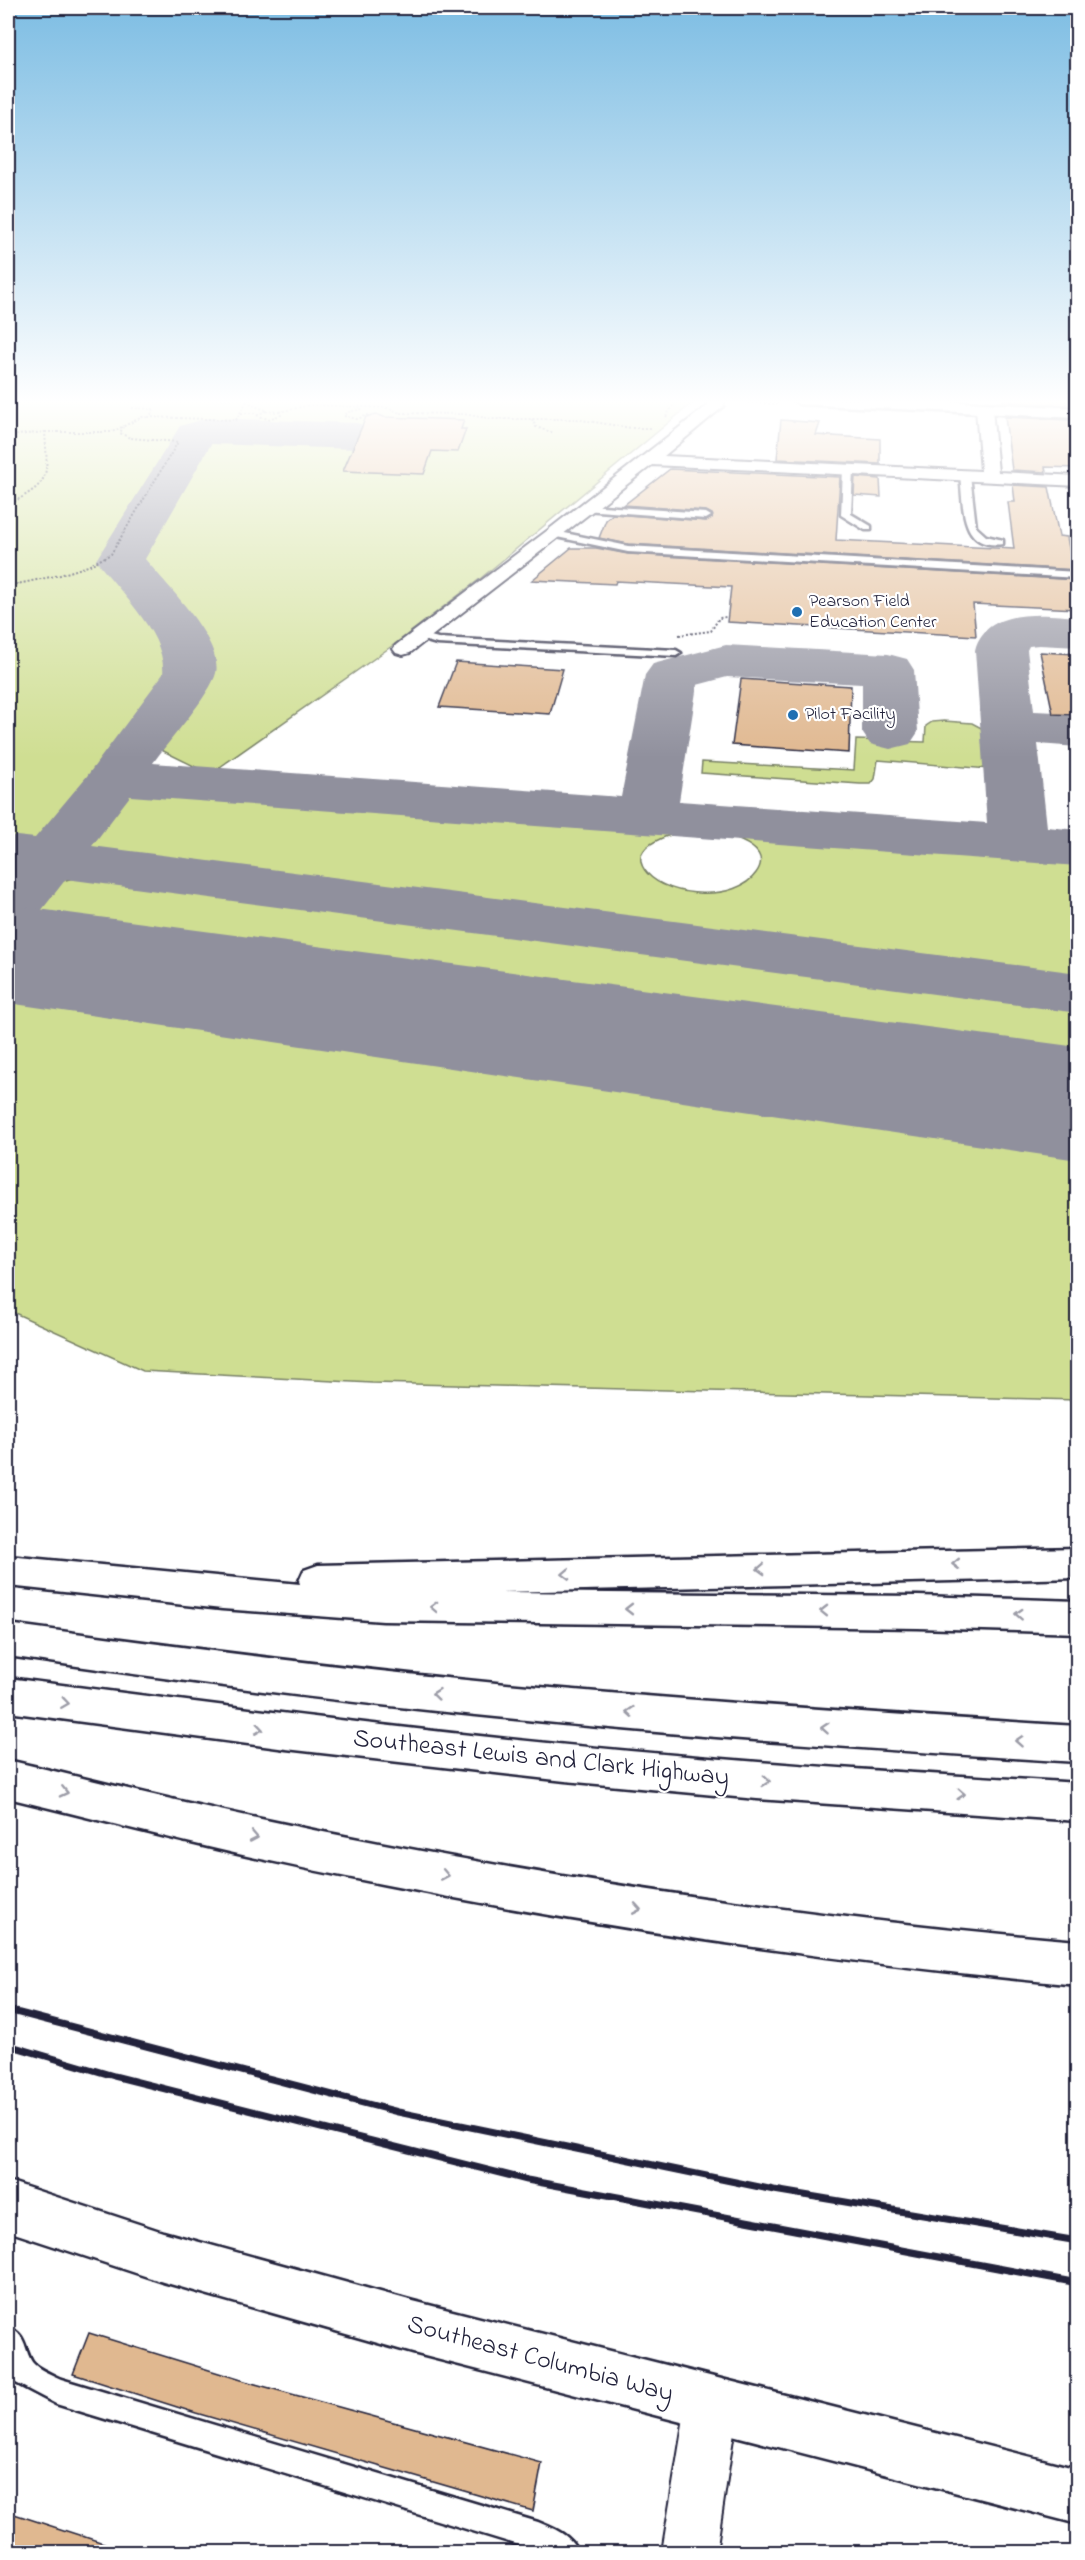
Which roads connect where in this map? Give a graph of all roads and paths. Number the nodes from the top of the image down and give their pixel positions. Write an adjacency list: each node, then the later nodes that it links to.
1 (132, 518): 9 (path)
2 (574, 518): 6 (street)
3 (852, 518): 5 (lane)
4 (969, 518): 7 (lane)
5 (868, 528)
6 (555, 534): 8 (lane); 10 (street)
7 (1000, 542)
8 (1077, 575)
9 (8, 586)
10 (420, 636): 11 (street); 12 (lane)
11 (403, 649)
12 (676, 653)
13 (1077, 1563): 15 (main road, one-way to 15)
14 (8, 1571): 15 (main road)
15 (54, 1575): 16 (main road, one-way to 15)
16 (1077, 1617)
17 (8, 1640): 19 (main road, one-way to 17)
18 (8, 1695): 21 (main road, Southeast Lewis and Clark Highway, one-way to 21)
19 (1077, 1744)
20 (8, 1779): 22 (main road, one-way to 22)
21 (1077, 1802)
22 (1077, 1963)
23 (8, 2206): 25 (main road, Southeast Columbia Way)
24 (8, 2340): 27 (lane)
25 (712, 2405): 26 (main road, Southeast Columbia Way); 28 (street)
26 (1077, 2497)
27 (564, 2553)
28 (689, 2553)

